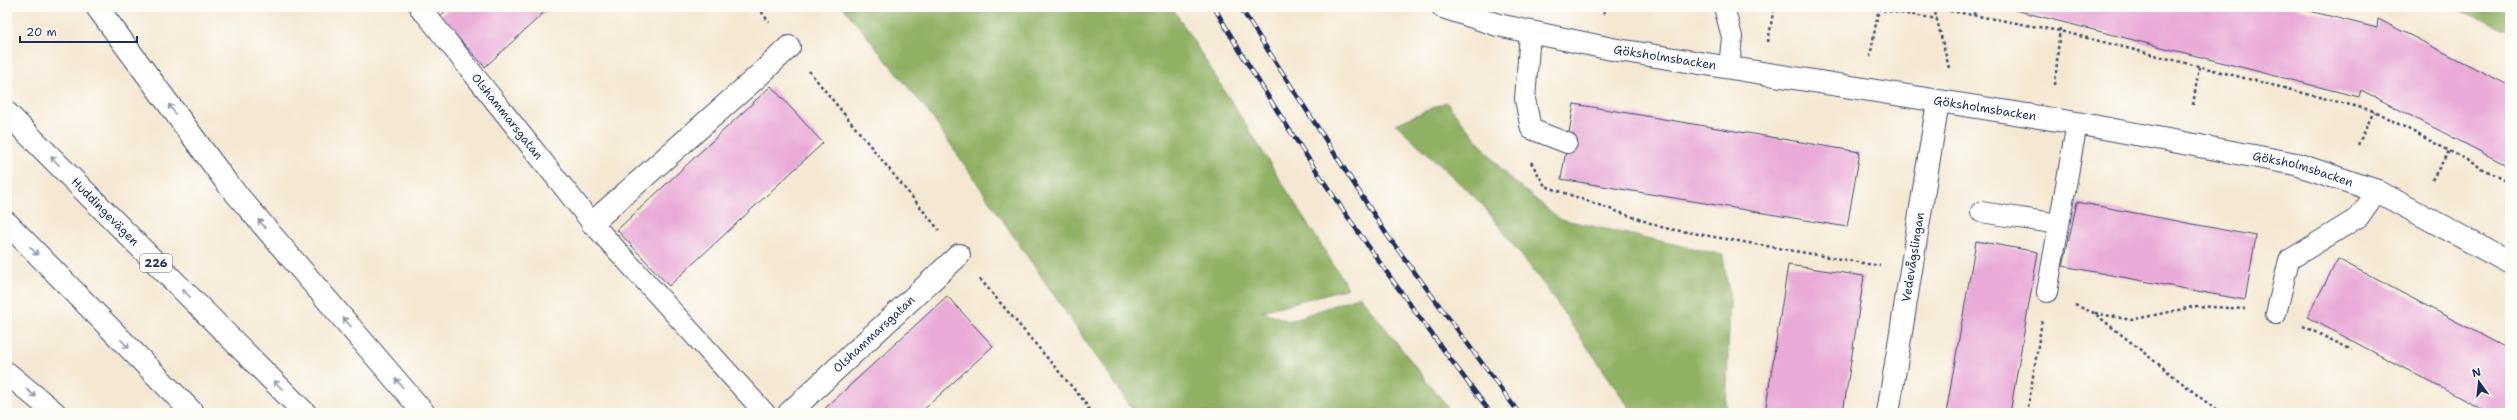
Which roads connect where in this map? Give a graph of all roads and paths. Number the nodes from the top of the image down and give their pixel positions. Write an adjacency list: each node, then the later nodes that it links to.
1 (97, 7): 53 (street, one-way to 1)
2 (758, 7): 18 (path)
3 (1443, 7): 16 (street, Göksholmsbacken)
4 (1604, 7): 12 (path)
5 (1724, 7): 21 (lane)
6 (1774, 7): 17 (path)
7 (1865, 7): 10 (path)
8 (1975, 7): 11 (path)
9 (422, 8): 38 (lane, Olshammarsgatan)
10 (1879, 8): 13 (path); 19 (path)
11 (1974, 15): 13 (path); 15 (path)
12 (1603, 17)
13 (1938, 19): 22 (path)
14 (2060, 26): 15 (path)
15 (2060, 31): 20 (path); 23 (path)
16 (1530, 33): 21 (street, Göksholmsbacken); 29 (lane)
17 (1768, 42)
18 (789, 47): 38 (street); 40 (path)
19 (1870, 57)
20 (2199, 67): 25 (path); 26 (path)
21 (1729, 68): 24 (street, Göksholmsbacken)
22 (1949, 68)
23 (2055, 85)
24 (1938, 102): 28 (street, Göksholmsbacken); 42 (street, Vedevågslingan)
25 (2192, 105)
26 (2374, 111): 30 (path); 31 (path)
27 (7, 113): 52 (street, Huddingevägen / 226, one-way to 27)
28 (2077, 123): 35 (street, Göksholmsbacken); 39 (lane)
29 (1567, 143)
30 (2358, 144)
31 (2449, 151): 33 (path); 34 (path)
32 (1529, 159): 42 (path)
33 (2432, 180)
34 (2510, 184)
35 (2377, 191): 41 (street, Göksholmsbacken); 45 (lane)
36 (1981, 212): 39 (lane)
37 (7, 223): 51 (street, one-way to 51)
38 (592, 223): 54 (lane, Olshammarsgatan)
39 (2059, 224): 43 (lane)
40 (959, 255): 55 (street, Olshammarsgatan); 56 (path)
41 (2510, 263)
42 (1910, 271): 57 (street, Vedevågslingan)
43 (2047, 292): 44 (path); 58 (path)
44 (2094, 313): 45 (path); 59 (path)
45 (2276, 314): 48 (path)
46 (2510, 332): 47 (path)
47 (2504, 343)
48 (2352, 350)
49 (7, 373): 50 (street, one-way to 50)
50 (55, 413)
51 (193, 413)
52 (305, 413)
53 (424, 413)
54 (765, 413)
55 (789, 413)
56 (1091, 413)
57 (1888, 413)
58 (2027, 413)
59 (2220, 413)

